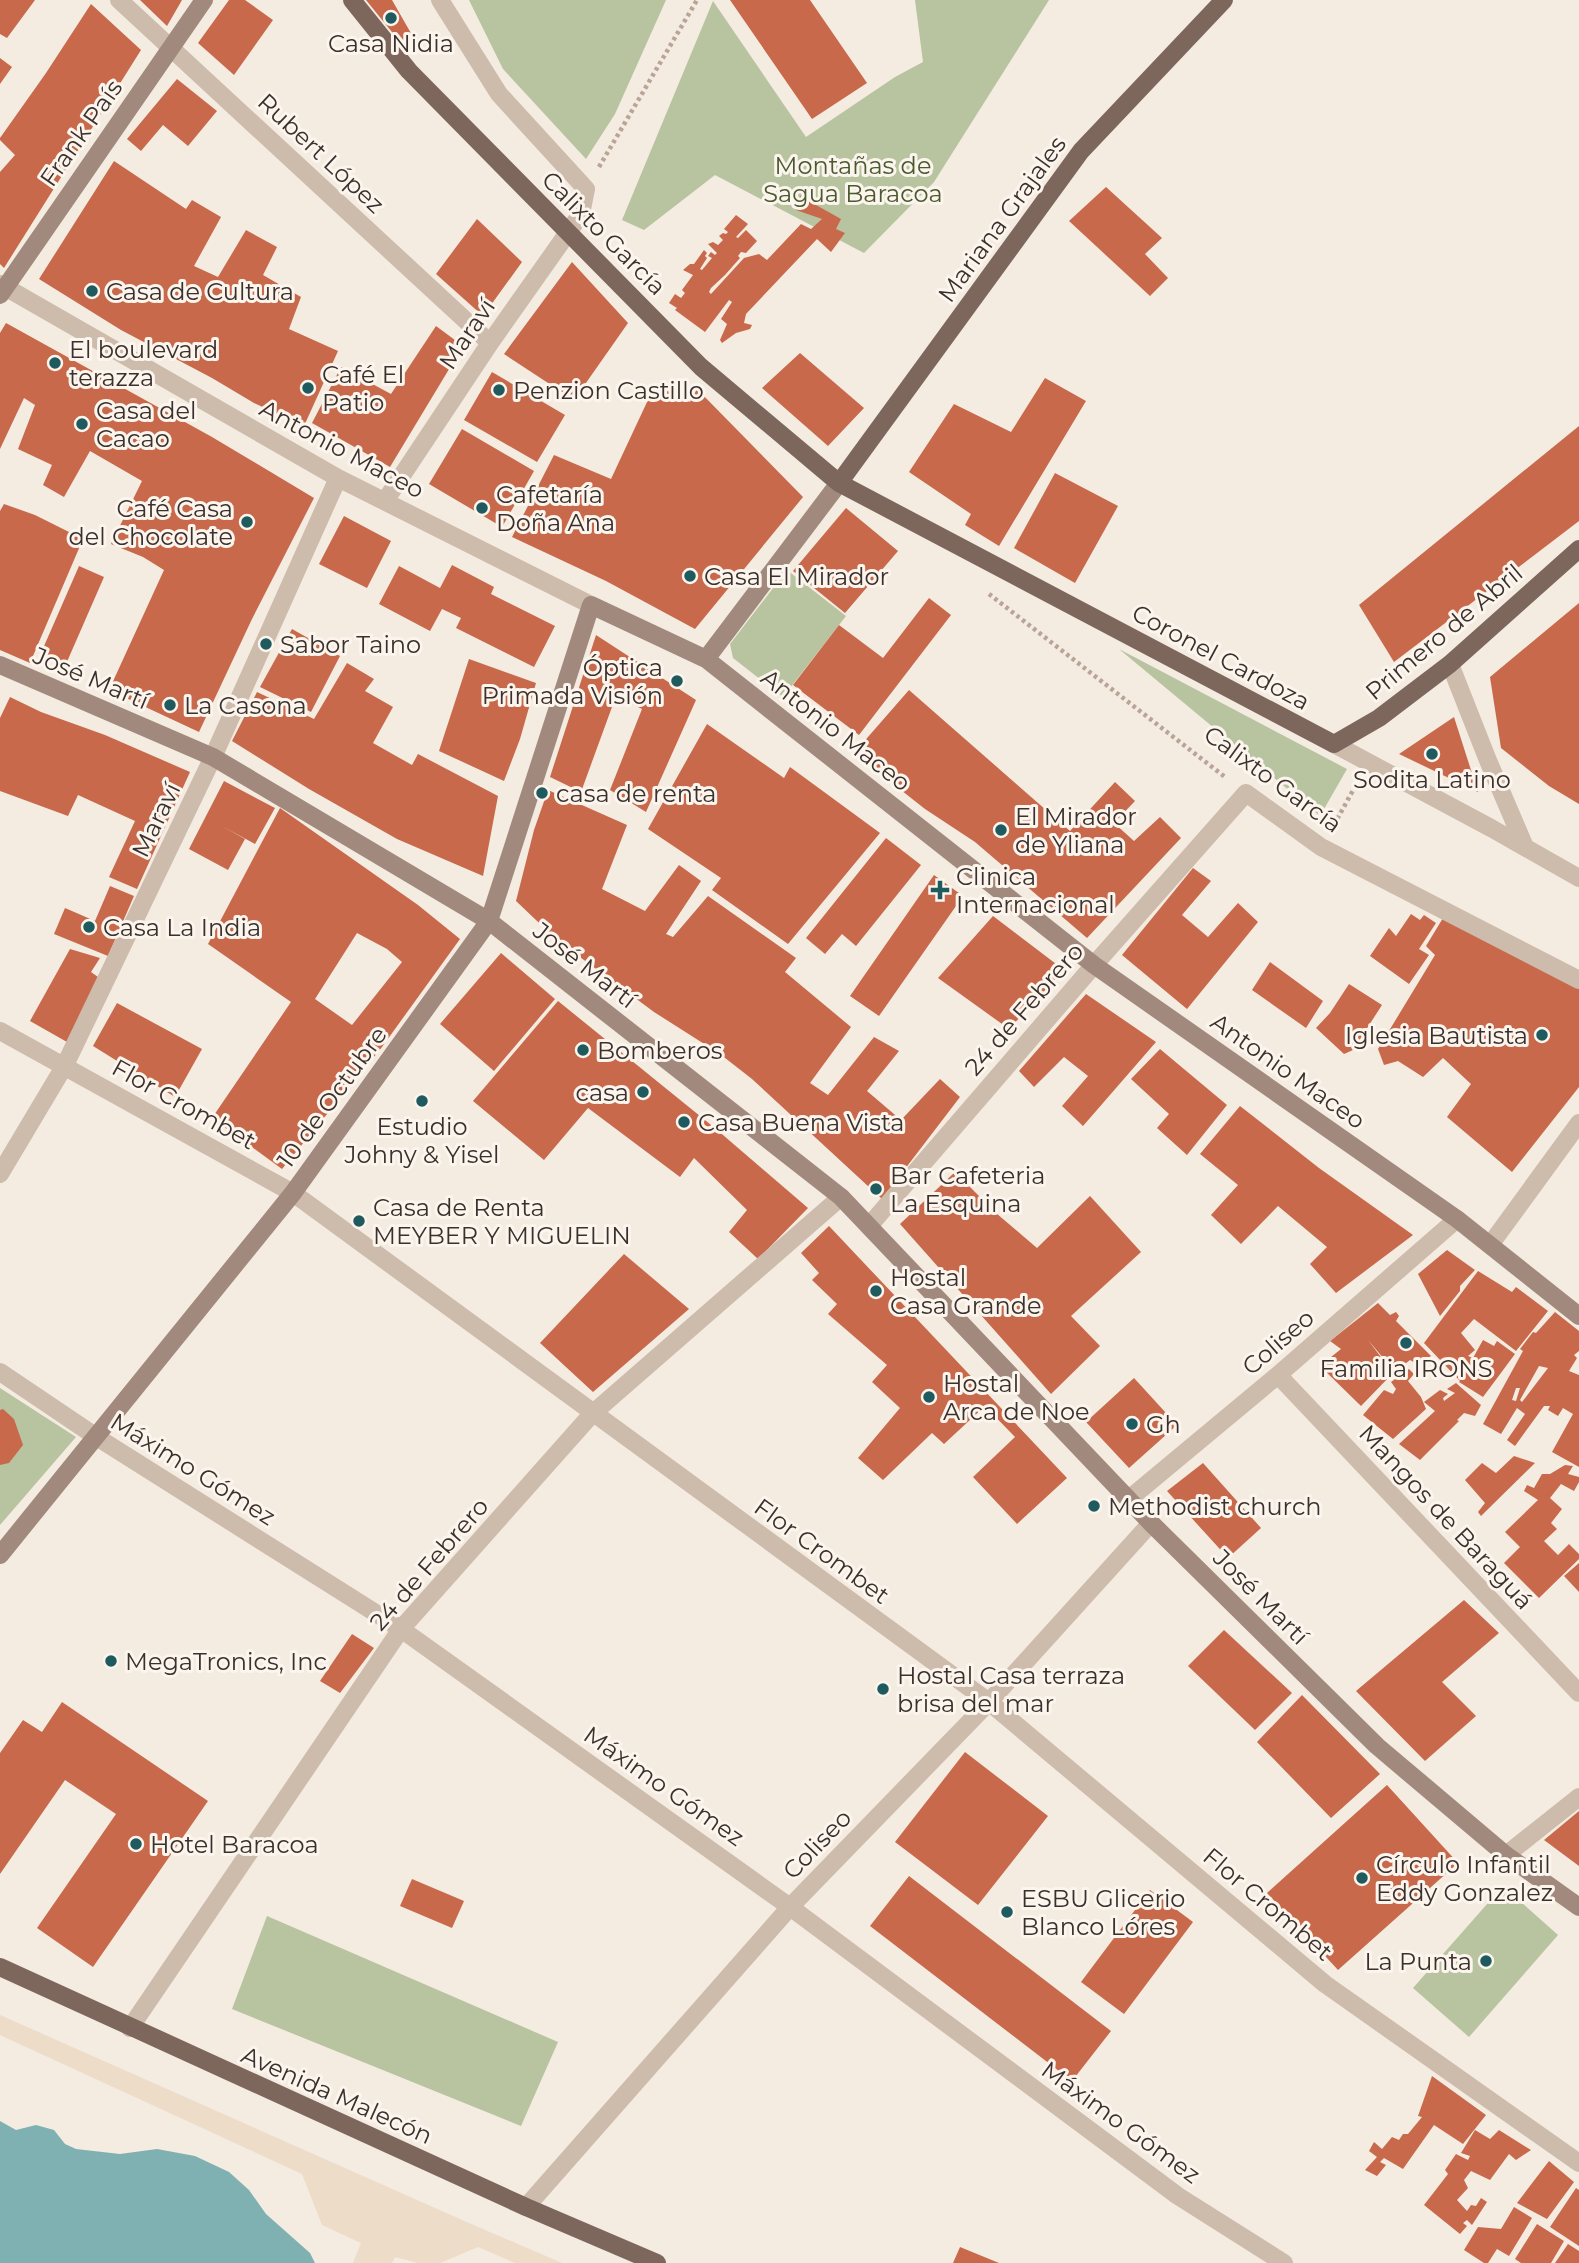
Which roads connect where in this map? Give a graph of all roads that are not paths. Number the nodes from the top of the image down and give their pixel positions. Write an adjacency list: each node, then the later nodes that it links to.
1 (119, 0): 6 (street, Rubert López)
2 (204, 0): 6 (main road, Frank País)
3 (352, 0): 7 (main road, Calixto García)
4 (440, 0): 7 (street, Maraví)
5 (1224, 0): 11 (main road, Mariana Grajales)
6 (170, 47): 8 (main road, Frank País); 9 (street, Rubert López)
7 (569, 232): 9 (street, Maraví); 11 (main road, Calixto García)
8 (1, 289): 10 (street, Antonio Maceo)
9 (489, 343): 12 (street, Maraví)
10 (338, 478): 12 (street, Antonio Maceo); 19 (street, Maraví)
11 (839, 483): 15 (main road); 18 (main road, Coronel Cardoza)
12 (385, 501): 14 (street, Antonio Maceo)
13 (1579, 549): 16 (main road, Primero de Abril)
14 (591, 605): 15 (main road, Antonio Maceo); 23 (main road, 10 de Octubre)
15 (706, 659): 24 (main road, Antonio Maceo)
16 (1450, 664): 18 (main road, Primero de Abril); 21 (street)
17 (0, 665): 19 (main road, José Martí)
18 (1334, 744): 21 (street, Coronel Cardoza)
19 (213, 757): 23 (main road, José Martí); 27 (street, Maraví)
20 (1246, 793): 24 (street, 24 de Febrero); 25 (street, Calixto García)
21 (1525, 847): 22 (street, Coronel Cardoza)
22 (1579, 878)
23 (489, 921): 30 (main road, 10 de Octubre); 31 (main road, José Martí)
24 (1094, 965): 32 (main road, Antonio Maceo); 33 (street, 24 de Febrero)
25 (1579, 979)
26 (0, 1031): 27 (street, Flor Crombet)
27 (65, 1065): 29 (street, Maraví); 30 (street, Flor Crombet)
28 (1579, 1123): 34 (street)
29 (0, 1174)
30 (293, 1193): 38 (street, Flor Crombet); 39 (main road, 10 de Octubre)
31 (841, 1197): 33 (main road, José Martí); 38 (street, 24 de Febrero)
32 (1457, 1219): 34 (main road, Antonio Maceo); 37 (street, Coliseo)
33 (869, 1226): 40 (main road, José Martí)
34 (1490, 1245): 35 (main road, Antonio Maceo)
35 (1579, 1316)
36 (0, 1372): 39 (street, Máximo Gómez)
37 (1278, 1374): 40 (street, Coliseo); 44 (street, Mangos de Baraguá)
38 (593, 1414): 43 (street, 24 de Febrero); 45 (street, Flor Crombet)
39 (95, 1436): 42 (main road, 10 de Octubre); 43 (street, Máximo Gómez)
40 (1129, 1499): 41 (main road, José Martí)
41 (1151, 1523): 45 (street, Coliseo); 47 (main road, José Martí)
42 (0, 1555)
43 (401, 1629): 48 (street, Máximo Gómez); 51 (street, 24 de Febrero)
44 (1579, 1693)
45 (989, 1702): 48 (street, Coliseo); 52 (street, Flor Crombet)
46 (1579, 1797): 47 (street)
47 (1506, 1855): 49 (main road, José Martí)
48 (790, 1907): 53 (street, Coliseo); 55 (street, Máximo Gómez)
49 (1579, 1907)
50 (0, 1967): 51 (main road, Avenida Malecón)
51 (130, 2028): 53 (main road, Avenida Malecón)
52 (1579, 2163)
53 (526, 2207): 54 (main road, Avenida Malecón)
54 (657, 2263)
55 (1284, 2263)

